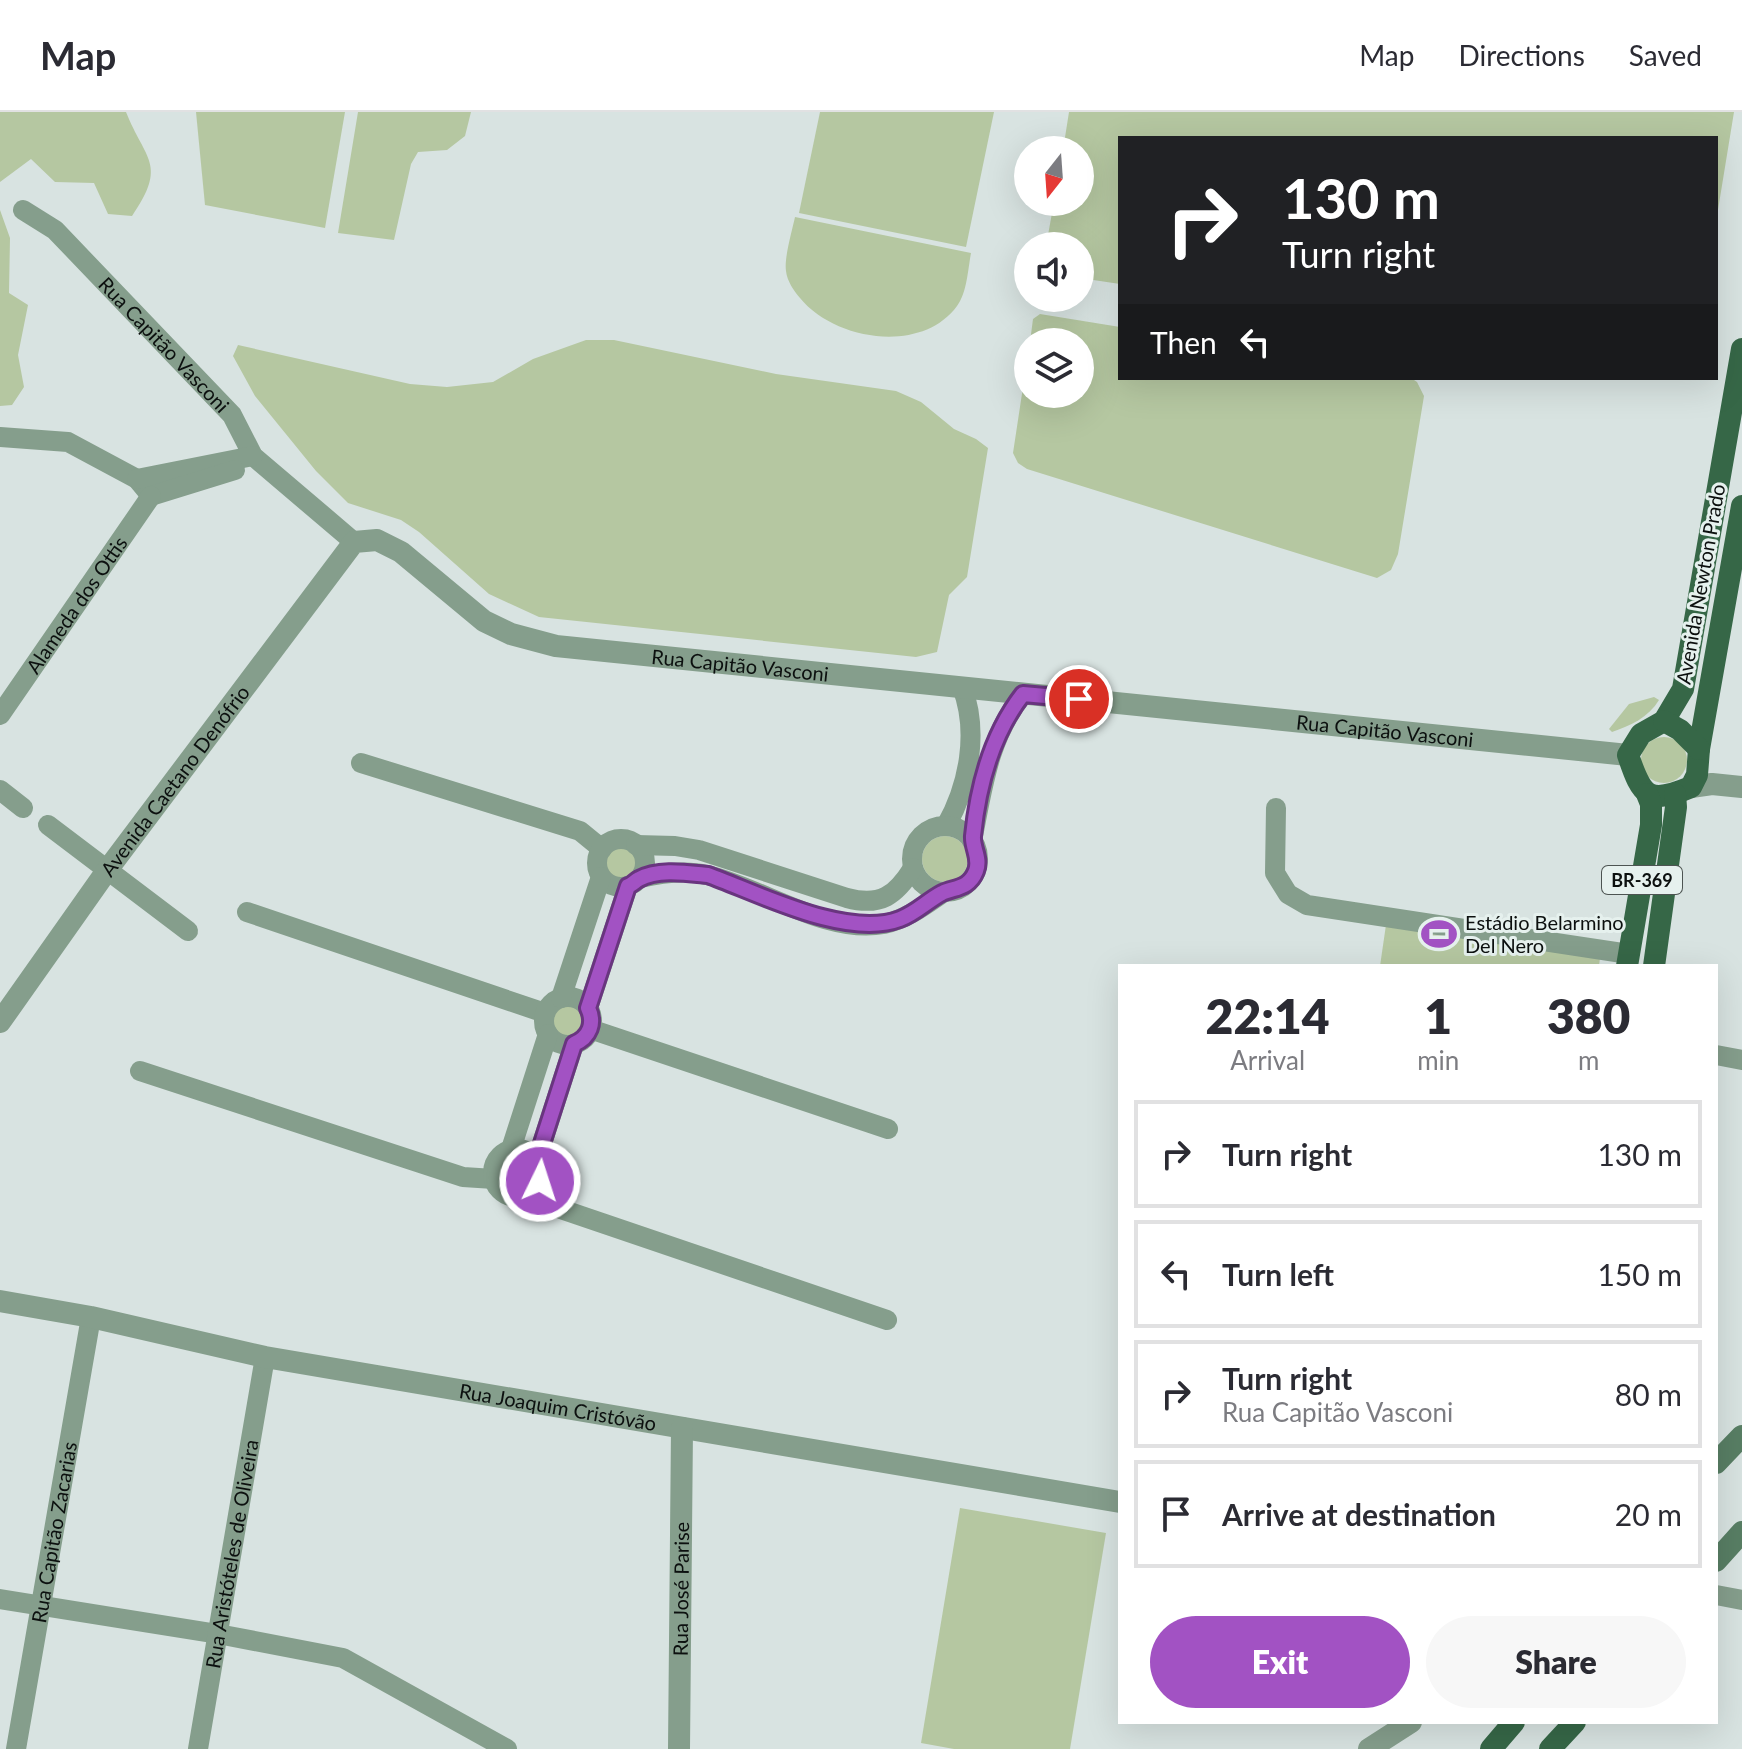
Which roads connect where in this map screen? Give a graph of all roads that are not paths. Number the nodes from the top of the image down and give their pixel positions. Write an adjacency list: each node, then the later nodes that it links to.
1 (23, 210): 4 (street, Rua Capitão Vasconi)
2 (1742, 349): 12 (main road, Avenida Newton Prado)
3 (0, 437): 5 (street)
4 (257, 459): 5 (street); 6 (street); 8 (street, Rua Capitão Vasconi)
5 (137, 479): 6 (street)
6 (151, 496): 11 (street, Alameda dos Ottis)
7 (1742, 506): 15 (main road, Avenida Newton Prado / BR-369)
8 (354, 542): 9 (street, Rua Capitão Vasconi); 31 (street, Avenida Caetano Denófrio)
9 (962, 687): 10 (street, Rua Capitão Vasconi); 13 (street)
10 (1023, 694): 14 (street); 16 (street, Rua Capitão Vasconi)
11 (0, 715)
12 (1664, 721): 15 (main road); 16 (main road)
13 (971, 740): 14 (street); 22 (street)
14 (992, 747): 22 (street)
15 (1699, 749): 20 (main road, BR-369)
16 (1628, 755): 21 (main road, BR-369)
17 (361, 763): 29 (street)
18 (1742, 787): 20 (street)
19 (0, 790): 23 (street)
20 (1683, 790): 21 (main road); 38 (main road, BR-369)
21 (1647, 794): 37 (main road, BR-369)
22 (970, 797): 26 (street); 27 (street)
23 (23, 808)
24 (1276, 808): 37 (street)
25 (48, 825): 31 (street)
26 (946, 826): 27 (street); 30 (street)
27 (972, 841): 34 (street)
28 (636, 845): 29 (street); 30 (street); 33 (street)
29 (602, 849): 32 (street)
30 (913, 868): 34 (street)
31 (108, 869): 36 (street); 42 (street, Avenida Caetano Denófrio)
32 (601, 877): 33 (street); 39 (street)
33 (634, 882): 34 (street); 40 (street)
34 (944, 892)
35 (247, 912): 41 (street)
36 (188, 931)
37 (1628, 960)
38 (1654, 964)
39 (561, 998): 40 (street); 41 (street)
40 (588, 1008): 43 (street)
41 (545, 1013): 44 (street)
42 (0, 1022)
43 (590, 1029): 45 (street); 49 (street)
44 (548, 1034): 45 (street); 50 (street)
45 (574, 1044): 51 (street)
46 (1718, 1055): 47 (street)
47 (1742, 1060)
48 (140, 1071): 52 (street)
49 (888, 1129)
50 (511, 1149): 51 (street); 52 (street)
51 (537, 1159): 53 (street)
52 (494, 1179): 53 (street)
53 (531, 1193): 56 (street)
54 (0, 1301): 55 (street, Rua Joaquim Cristóvão)
55 (91, 1317): 57 (street, Rua Joaquim Cristóvão); 67 (street, Rua Capitão Zacarias)
56 (887, 1320)
57 (265, 1357): 58 (street, Rua Joaquim Cristóvão); 68 (street, Rua Aristóteles de Oliveira)
58 (682, 1428): 61 (street, Rua Joaquim Cristóvão); 75 (street, Rua José Parise)
59 (1742, 1436): 60 (main road)
60 (1718, 1461)
61 (1118, 1502)
62 (1742, 1532): 63 (main road)
63 (1718, 1559)
64 (1718, 1595): 66 (street)
65 (0, 1599): 67 (street)
66 (1742, 1600)
67 (42, 1606): 68 (street); 72 (street, Rua Capitão Zacarias)
68 (218, 1634): 73 (street, Rua Aristóteles de Oliveira); 74 (street)
69 (1408, 1724): 76 (street)
70 (1512, 1724): 77 (main road)
71 (1573, 1724): 78 (main road)
72 (16, 1749)
73 (198, 1749)
74 (507, 1749)
75 (679, 1749)
76 (1369, 1749)
77 (1491, 1749)
78 (1550, 1749)

